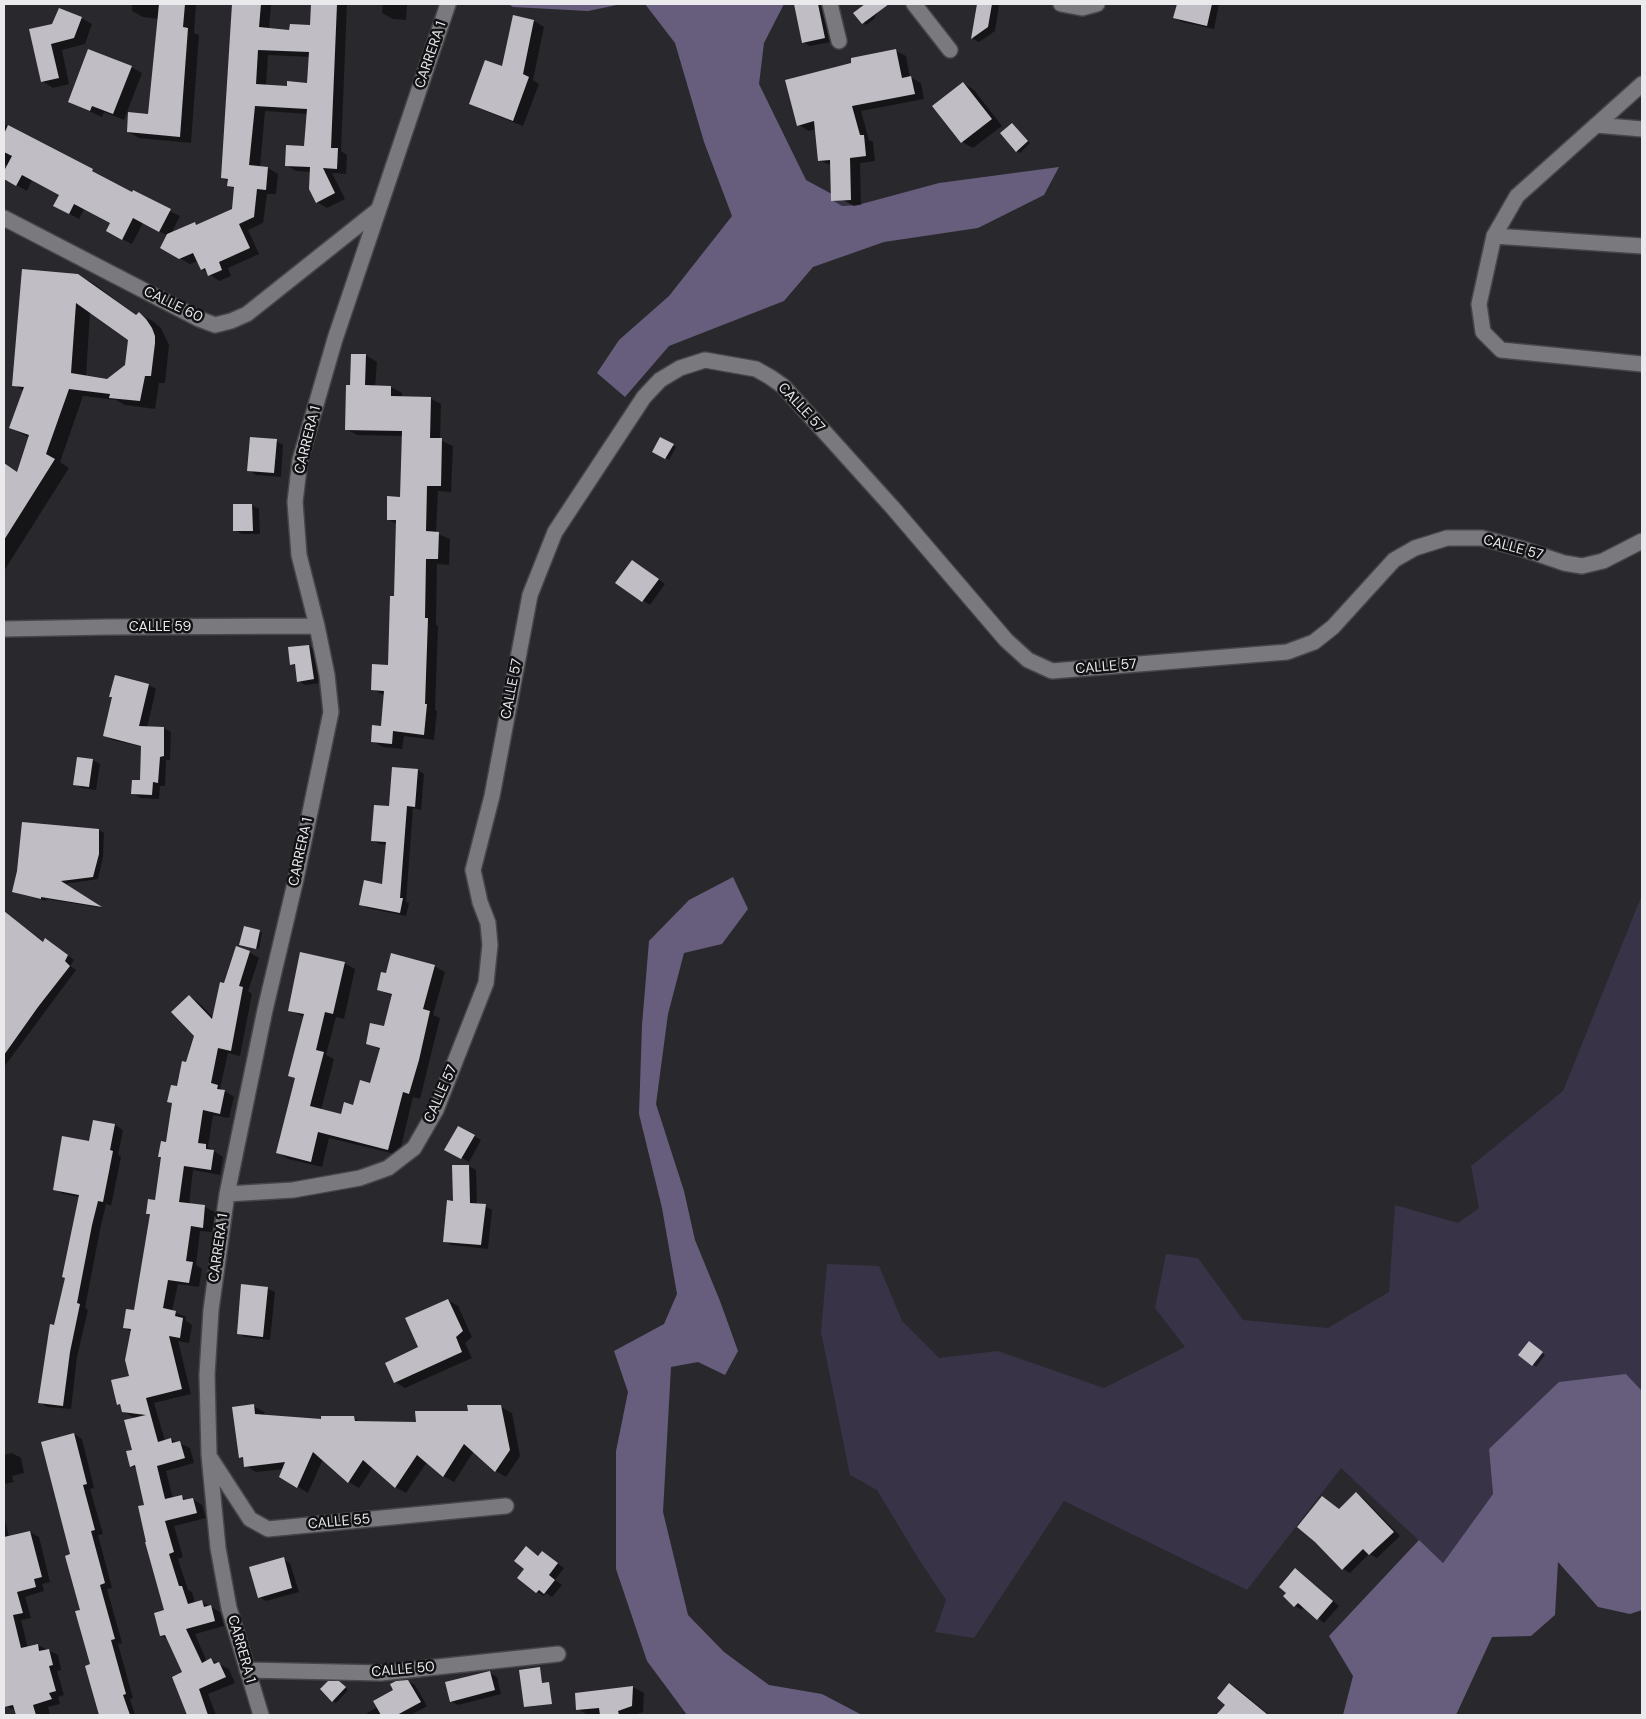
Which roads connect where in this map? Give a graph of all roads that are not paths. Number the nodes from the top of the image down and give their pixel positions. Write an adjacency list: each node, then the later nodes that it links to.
1 (448, 4): 11 (street, CARRERA 1)
2 (830, 4): 6 (street)
3 (914, 4): 7 (street)
4 (1061, 4): 5 (street)
5 (1097, 4)
6 (839, 41)
7 (950, 50)
8 (1642, 84): 9 (street)
9 (1596, 126): 10 (street); 13 (street)
10 (1642, 129)
11 (379, 209): 12 (street, CALLE 60); 17 (street, CARRERA 1)
12 (4, 218)
13 (1494, 236): 14 (street); 15 (street)
14 (1642, 246)
15 (1642, 364)
16 (1642, 541): 19 (street, CALLE 57)
17 (317, 626): 18 (street, CALLE 59); 19 (street, CARRERA 1)
18 (4, 629)
19 (227, 1194): 20 (street, CARRERA 1)
20 (209, 1455): 21 (street, CALLE 55); 23 (street, CARRERA 1)
21 (506, 1506)
22 (558, 1654): 23 (street, CALLE 50)
23 (247, 1670): 24 (street, CARRERA 1)
24 (261, 1715)

